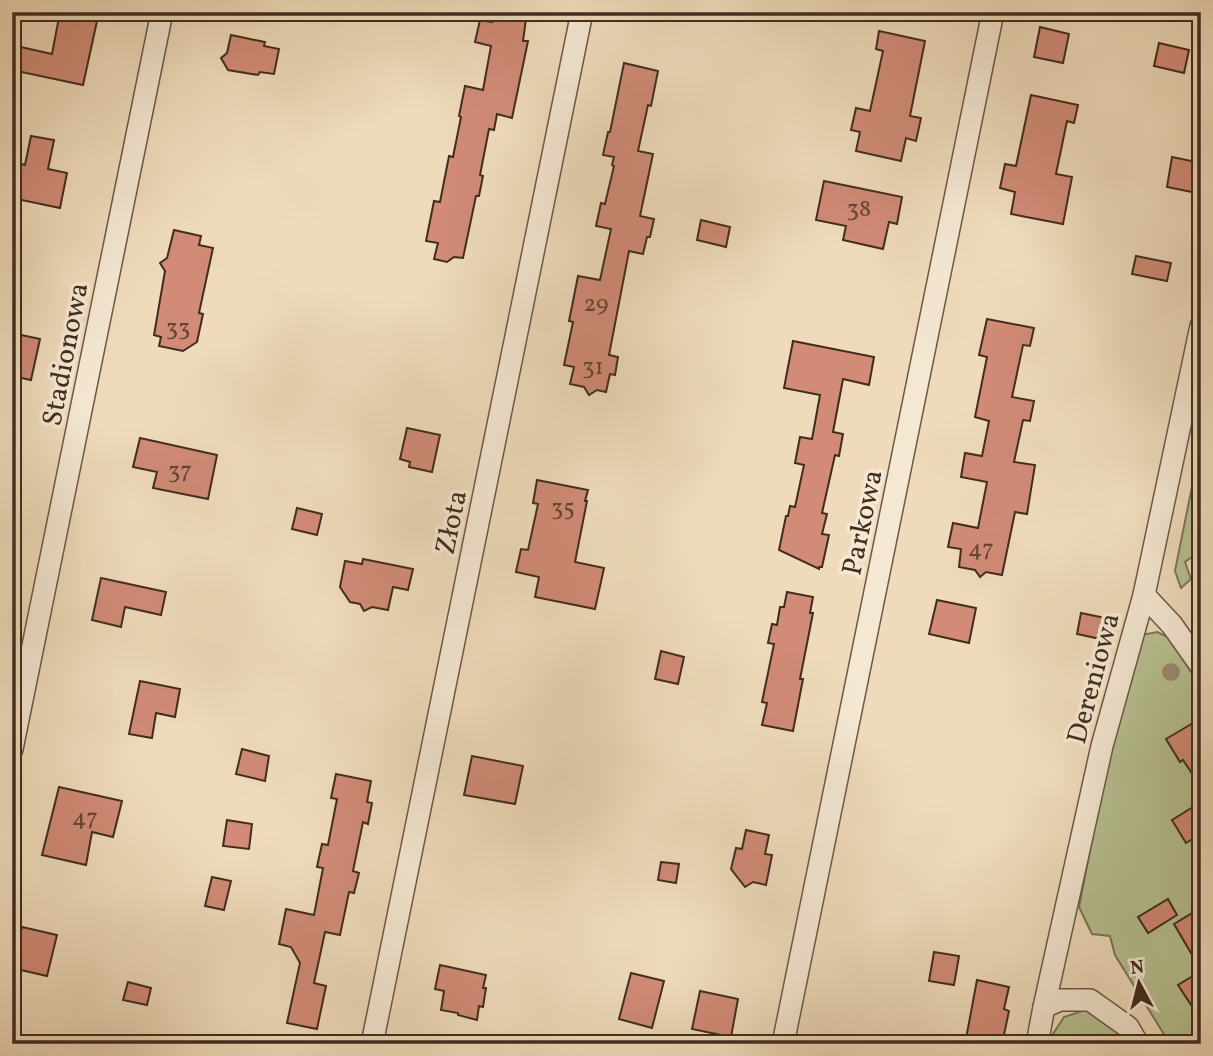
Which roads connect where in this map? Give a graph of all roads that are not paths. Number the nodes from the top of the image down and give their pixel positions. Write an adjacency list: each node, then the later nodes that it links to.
1 (162, 12): 7 (street, Stadionowa)
2 (582, 12): 9 (street, Złota)
3 (993, 12): 10 (street, Parkowa)
4 (1201, 326): 5 (street, Dereniowa)
5 (1144, 595): 6 (street); 8 (street, Dereniowa)
6 (1201, 666)
7 (12, 749)
8 (1044, 1007): 11 (street, Dereniowa); 12 (street)
9 (372, 1044)
10 (783, 1044)
11 (1037, 1044)
12 (1138, 1044)

